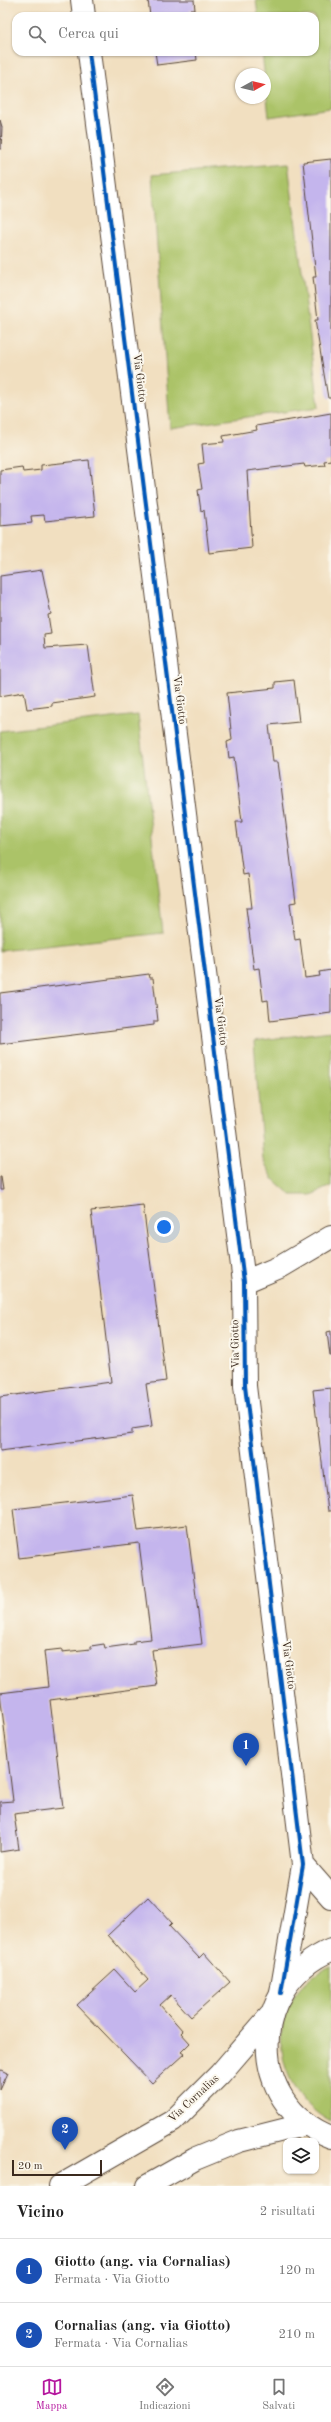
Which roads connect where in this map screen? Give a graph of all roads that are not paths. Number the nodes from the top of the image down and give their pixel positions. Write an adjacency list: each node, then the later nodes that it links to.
1 (82, 0): 2 (street)
2 (84, 12)
3 (90, 56): 5 (street, Via Giotto)
4 (331, 1237): 5 (street)
5 (244, 1282): 6 (street, Via Giotto)
6 (303, 1865): 7 (street); 9 (street, Via Giotto)
7 (331, 1897)
8 (331, 1950): 9 (street)
9 (281, 1992): 10 (street)
10 (270, 2016): 11 (street); 13 (street, Via Cornalias)
11 (307, 2124): 12 (street); 14 (street)
12 (331, 2137)
13 (60, 2186)
14 (147, 2186)

